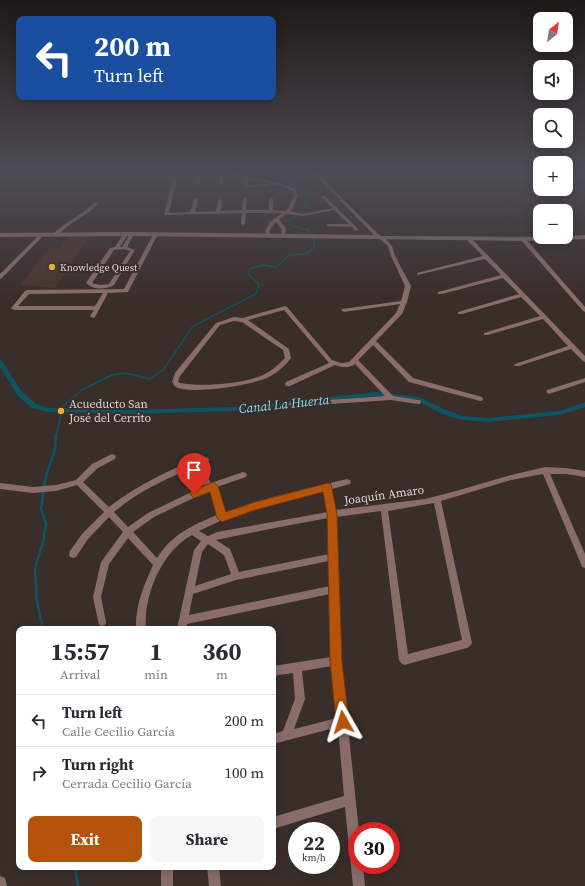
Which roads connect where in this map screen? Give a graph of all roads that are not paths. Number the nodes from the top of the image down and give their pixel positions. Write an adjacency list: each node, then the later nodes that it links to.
1 (82, 215): 15 (street)
2 (244, 215): 8 (street)
3 (283, 215): 6 (street)
4 (341, 215): 7 (street)
5 (357, 215): 19 (street)
6 (276, 219): 12 (street); 13 (street)
7 (346, 220): 9 (street); 9 (street)
8 (243, 224)
9 (353, 226): 10 (street)
10 (357, 230)
11 (149, 232): 12 (street); 17 (street); 18 (street)
12 (268, 233): 13 (street); 18 (street)
13 (284, 233): 21 (street)
14 (43, 234): 15 (street); 20 (street); 31 (street)
15 (56, 234): 16 (street)
16 (126, 234): 17 (street); 26 (street)
17 (133, 234): 27 (street)
18 (156, 234): 32 (street)
19 (375, 234): 21 (street); 23 (street)
20 (0, 235)
21 (316, 235): 23 (street)
22 (585, 237): 25 (street)
23 (382, 238): 24 (street); 35 (street)
24 (469, 239): 25 (street); 28 (street)
25 (523, 239): 38 (street)
26 (117, 248): 27 (street); 27 (street)
27 (124, 248)
28 (485, 257): 29 (street); 30 (street)
29 (419, 274)
30 (504, 276): 33 (street); 34 (street)
31 (0, 277)
32 (106, 292): 36 (street); 36 (street)
33 (440, 293)
34 (522, 295): 39 (street); 41 (street)
35 (404, 302): 37 (street); 44 (street)
36 (97, 308): 40 (street)
37 (344, 310)
38 (585, 310)
39 (460, 313)
40 (93, 316)
41 (544, 317): 43 (street); 45 (street)
42 (243, 320): 42 (street); 48 (street)
43 (486, 334)
44 (373, 341): 46 (street); 54 (street)
45 (572, 347): 47 (street); 49 (street)
46 (356, 360): 48 (street); 53 (street)
47 (585, 360)
48 (335, 363): 51 (street)
49 (517, 365)
50 (585, 380): 52 (street)
51 (288, 384)
52 (549, 392)
53 (391, 398): 55 (street); 56 (street)
54 (480, 399)
55 (418, 402)
56 (287, 405)
57 (112, 457): 63 (street)
58 (205, 460): 59 (street)
59 (193, 464): 66 (street); 70 (street)
60 (545, 470): 61 (street, Joaquín Amaro); 68 (street, Joaquín Amaro); 76 (street)
61 (585, 474)
62 (243, 475): 66 (street)
63 (78, 482): 65 (street); 70 (street)
64 (347, 482): 67 (street)
65 (0, 486)
66 (211, 487): 72 (street); 74 (street)
67 (328, 487): 71 (street); 72 (street)
68 (437, 500): 69 (street, Joaquín Amaro); 69 (street)
69 (384, 507): 71 (street, Joaquín Amaro)
70 (109, 512): 74 (street); 77 (street)
71 (332, 514): 75 (street, Joaquín Amaro); 78 (street)
72 (222, 518): 73 (street)
73 (191, 530): 75 (street); 79 (street)
74 (128, 532): 79 (street); 84 (street)
75 (206, 541): 81 (street); 83 (street)
76 (582, 551): 80 (street)
77 (73, 554)
78 (333, 557): 81 (street); 82 (street)
79 (157, 563): 86 (street)
80 (585, 564)
81 (236, 576): 83 (street)
82 (334, 589): 85 (street); 87 (street)
83 (191, 591): 85 (street)
84 (102, 622)
85 (182, 625)
86 (141, 626)
87 (336, 661): 88 (street); 90 (street)
88 (297, 667): 89 (street); 91 (street)
89 (276, 670)
90 (343, 722): 91 (street); 93 (street)
91 (286, 736): 92 (street)
92 (276, 738)
93 (350, 800): 94 (street); 101 (street)
94 (276, 822)
95 (167, 870): 99 (street)
96 (213, 870): 100 (street)
97 (0, 883): 98 (street)
98 (0, 886)
99 (167, 886)
100 (214, 886)
101 (359, 886)

